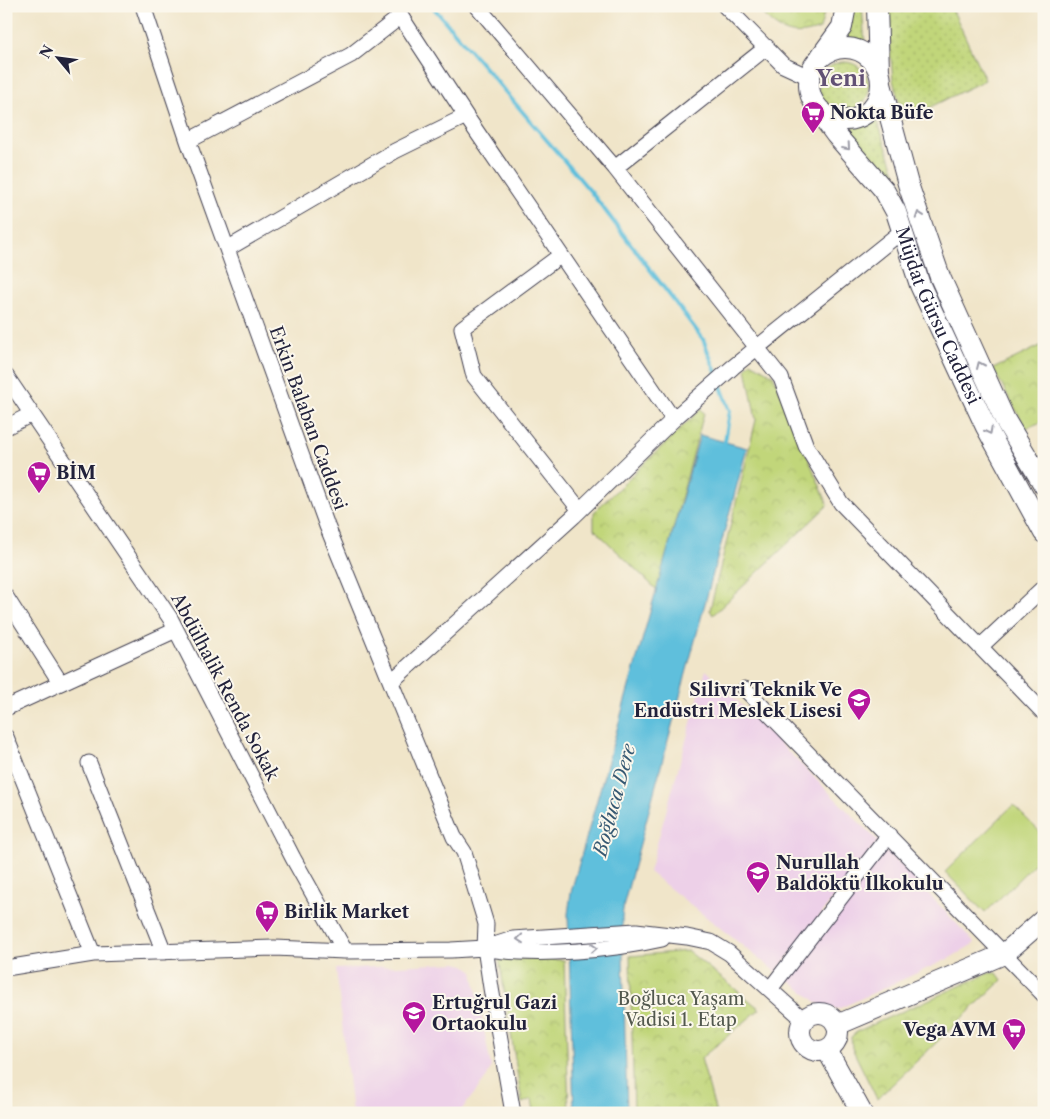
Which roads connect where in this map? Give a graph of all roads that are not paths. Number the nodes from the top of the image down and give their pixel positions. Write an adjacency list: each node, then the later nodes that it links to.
1 (143, 6): 13 (street, Erkin Balaban Caddesi)
2 (477, 6): 14 (street)
3 (725, 6): 7 (street)
4 (846, 6): 8 (main road)
5 (877, 6): 10 (main road)
6 (398, 11): 12 (street); 13 (street)
7 (766, 48): 9 (street); 14 (street)
8 (822, 56): 9 (main road); 10 (main road)
9 (809, 77): 11 (main road)
10 (880, 78): 11 (main road); 23 (main road, Müjdat Gürsu Caddesi, one-way to 10)
11 (817, 109): 15 (main road, Müjdat Gürsu Caddesi, one-way to 15)
12 (466, 116): 16 (street); 17 (street)
13 (188, 141): 16 (street, Erkin Balaban Caddesi)
14 (615, 168): 18 (street)
15 (902, 231): 18 (street); 25 (main road, Müjdat Gürsu Caddesi, one-way to 25)
16 (227, 249): 33 (street, Erkin Balaban Caddesi)
17 (561, 255): 21 (street); 26 (street)
18 (757, 348): 21 (street); 31 (street)
19 (6, 376): 20 (street, Abdülhalik Renda Sokak)
20 (32, 414): 22 (street); 30 (street, Abdülhalik Renda Sokak)
21 (673, 420): 26 (street)
22 (6, 427)
23 (1044, 485)
24 (1044, 492): 25 (street)
25 (1026, 502): 27 (main road, Müjdat Gürsu Caddesi)
26 (580, 510): 33 (street)
27 (1044, 533)
28 (1044, 587): 31 (street)
29 (6, 597): 32 (street)
30 (176, 630): 32 (street); 42 (street, Abdülhalik Renda Sokak)
31 (980, 647): 36 (street)
32 (60, 682): 35 (street)
33 (391, 682): 41 (street, Erkin Balaban Caddesi)
34 (745, 689): 39 (street)
35 (6, 708)
36 (1044, 713)
37 (6, 737): 44 (street)
38 (89, 763): 43 (street)
39 (889, 835): 45 (street); 47 (street)
40 (1044, 919): 45 (main road)
41 (485, 948): 42 (street); 47 (street); 52 (street, Erkin Balaban Caddesi)
42 (345, 951): 43 (street)
43 (164, 952): 44 (street)
44 (93, 954): 46 (street)
45 (1004, 954): 48 (street); 50 (main road)
46 (6, 968)
47 (770, 989): 49 (street)
48 (1044, 995)
49 (804, 1020): 50 (main road); 51 (main road)
50 (837, 1025): 51 (main road)
51 (827, 1050): 53 (main road)
52 (513, 1113)
53 (862, 1113)

